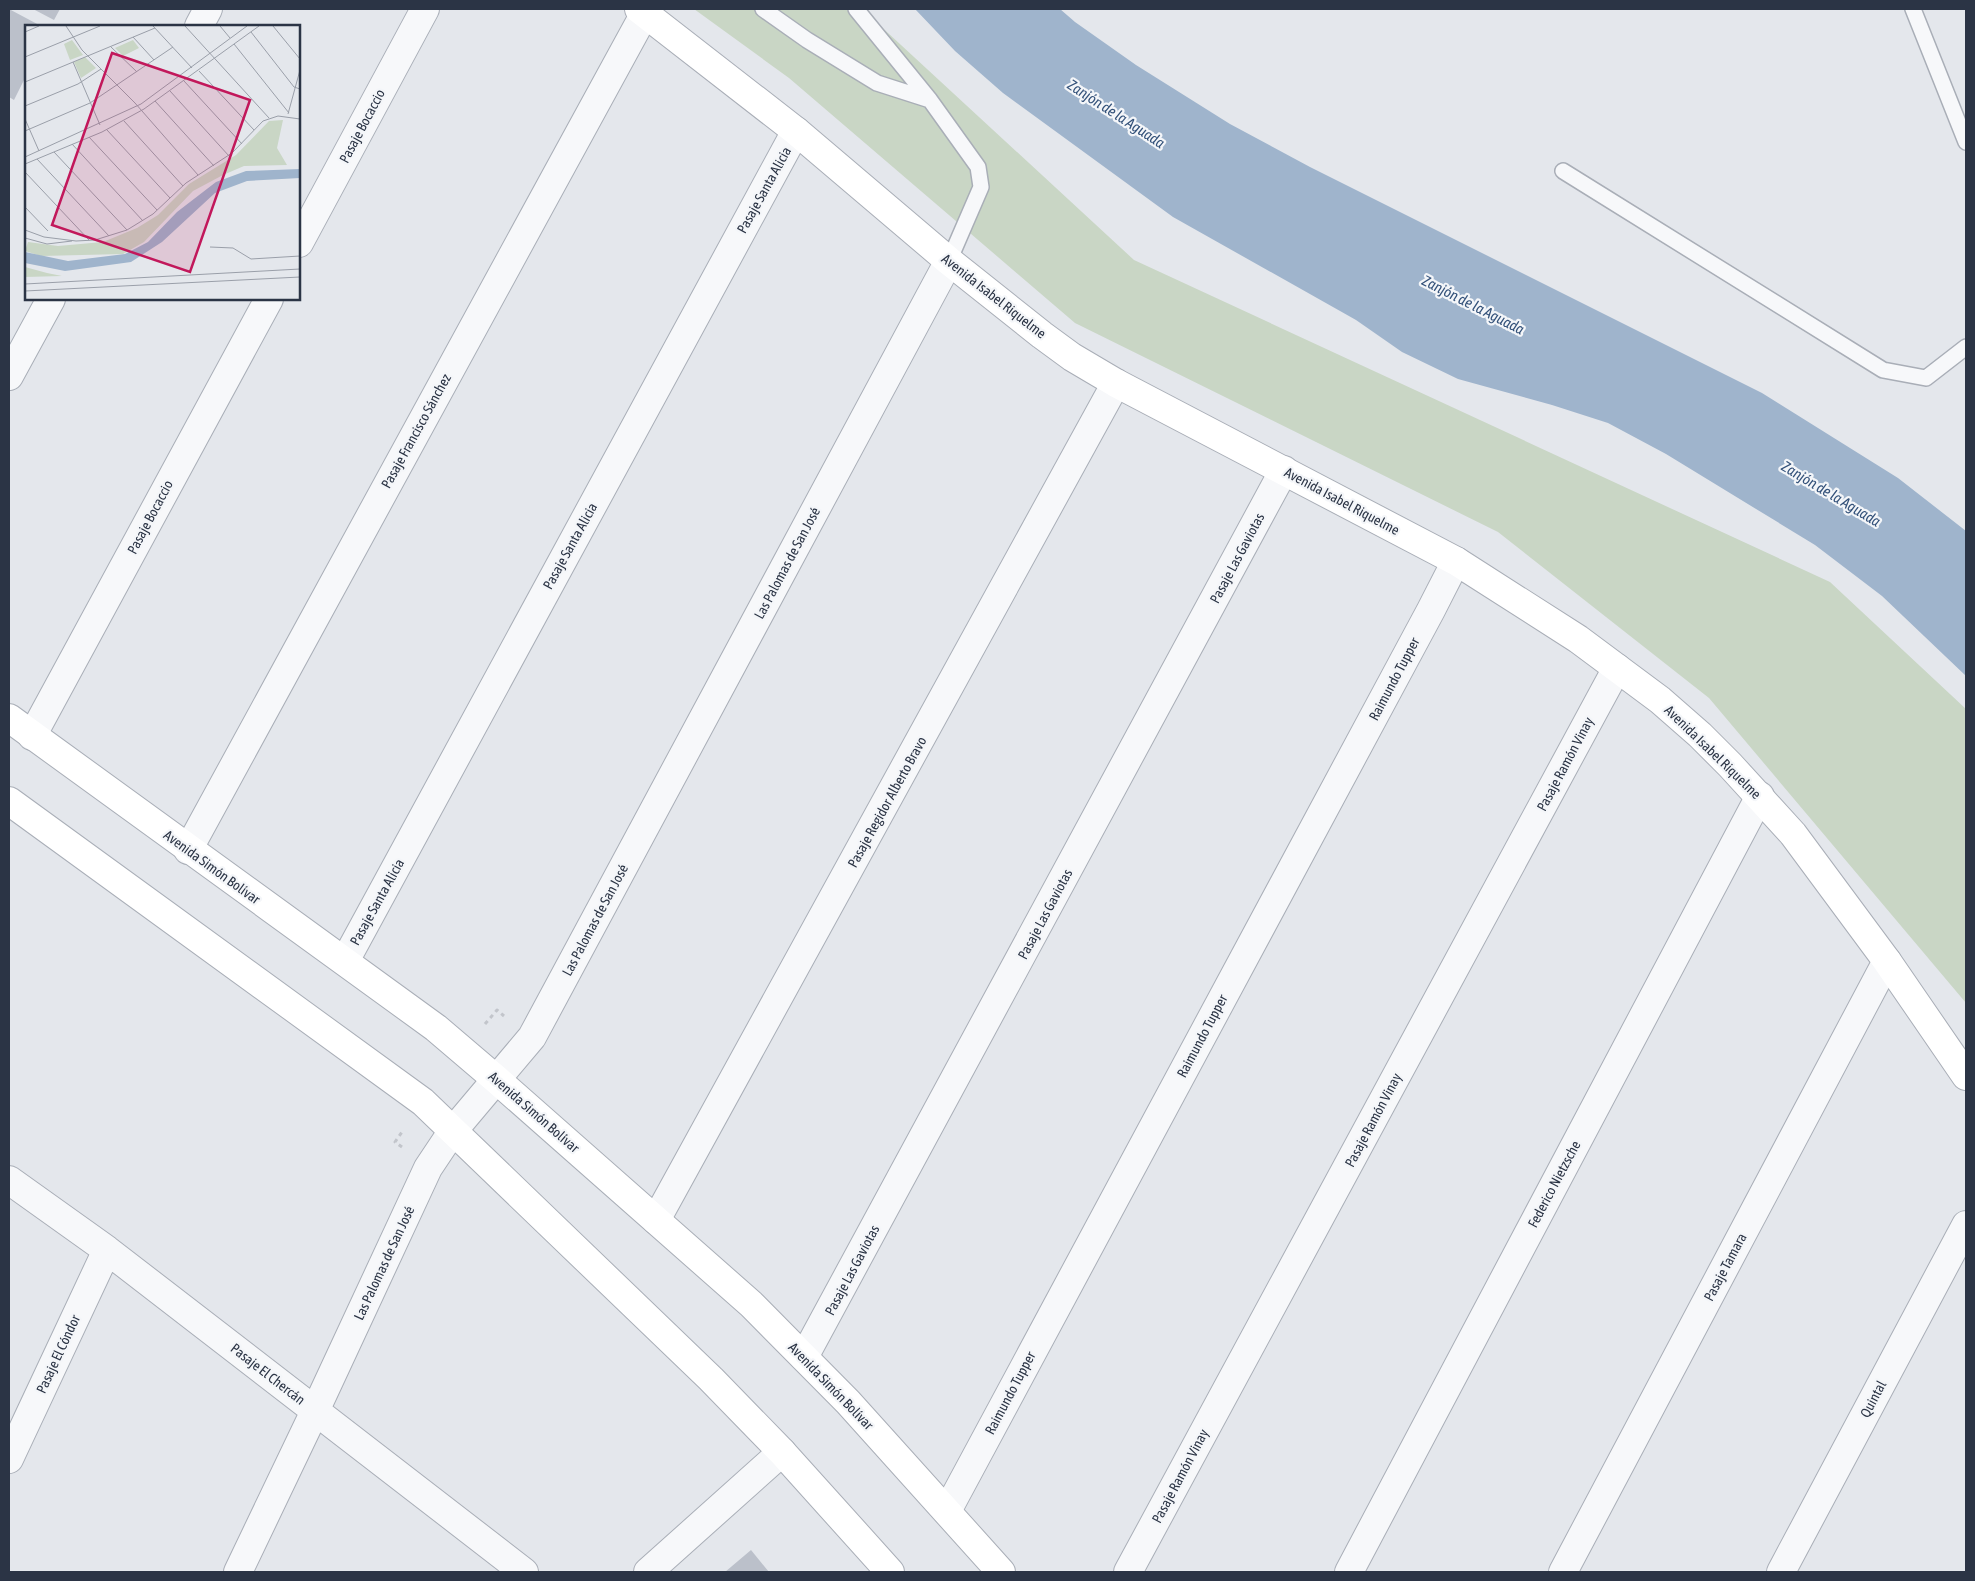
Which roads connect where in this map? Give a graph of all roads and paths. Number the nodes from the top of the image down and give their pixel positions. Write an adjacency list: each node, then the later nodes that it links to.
1 (208, 9): 7 (street)
2 (425, 9): 12 (street, Pasaje Bocaccio)
3 (763, 9): 8 (lane)
4 (856, 9): 8 (lane)
5 (1913, 9): 10 (lane)
6 (642, 11): 9 (main road, Avenida Isabel Riquelme); 26 (street, Pasaje Francisco Sánchez)
7 (200, 25)
8 (930, 100): 13 (lane)
9 (796, 132): 13 (main road, Avenida Isabel Riquelme); 27 (street, Pasaje Santa Alicia)
10 (1966, 142)
11 (1563, 171): 16 (lane)
12 (300, 241)
13 (950, 261): 18 (main road, Avenida Isabel Riquelme); 30 (street, Las Palomas de San José)
14 (50, 300): 17 (street)
15 (267, 300): 23 (street, Pasaje Bocaccio)
16 (1966, 348)
17 (9, 376)
18 (1116, 383): 19 (main road, Avenida Isabel Riquelme); 33 (street, Pasaje Regidor Alberto Bravo)
19 (1284, 470): 20 (main road, Avenida Isabel Riquelme); 36 (street, Pasaje Las Gaviotas)
20 (1456, 561): 21 (main road, Avenida Isabel Riquelme); 40 (street, Raimundo Tupper)
21 (1617, 668): 24 (main road, Avenida Isabel Riquelme); 46 (street, Pasaje Ramón Vinay)
22 (9, 718): 23 (main road, Avenida Simón Bolívar)
23 (32, 736): 26 (main road, Avenida Simón Bolívar)
24 (1760, 796): 28 (main road, Avenida Isabel Riquelme); 47 (street, Federico Nietzsche)
25 (9, 801): 31 (main road)
26 (188, 850): 27 (main road, Avenida Simón Bolívar)
27 (344, 961): 30 (main road, Avenida Simón Bolívar)
28 (1887, 961): 29 (main road, Avenida Isabel Riquelme); 48 (street, Pasaje Tamara)
29 (1966, 1076)
30 (497, 1080): 31 (street, Las Palomas de San José); 33 (main road, Avenida Simón Bolívar)
31 (452, 1132): 37 (street, Las Palomas de San José); 38 (main road)
32 (9, 1180): 35 (street, Pasaje El Chercán)
33 (656, 1220): 36 (main road, Avenida Simón Bolívar)
34 (1966, 1225): 49 (street, Quintal)
35 (107, 1250): 37 (street, Pasaje El Chercán); 39 (street, Pasaje El Cóndor)
36 (804, 1357): 40 (main road, Avenida Simón Bolívar)
37 (315, 1411): 41 (street, Las Palomas de San José); 42 (street, Pasaje El Chercán)
38 (782, 1452): 43 (street); 44 (main road)
39 (9, 1459)
40 (946, 1511): 45 (main road, Avenida Simón Bolívar)
41 (238, 1572)
42 (524, 1572)
43 (648, 1572)
44 (890, 1572)
45 (1001, 1572)
46 (1128, 1572)
47 (1349, 1572)
48 (1563, 1572)
49 (1780, 1572)

